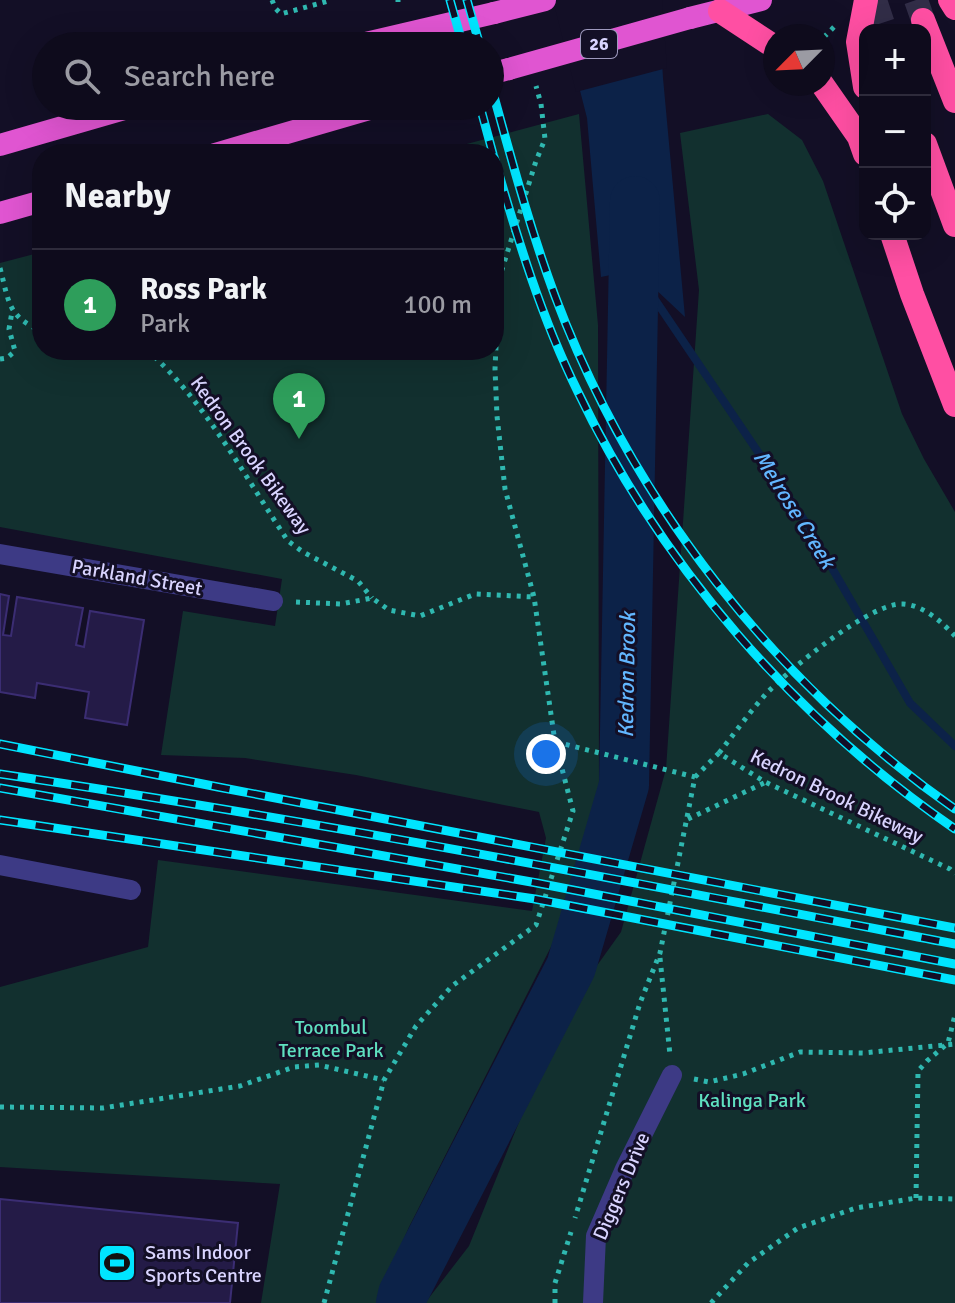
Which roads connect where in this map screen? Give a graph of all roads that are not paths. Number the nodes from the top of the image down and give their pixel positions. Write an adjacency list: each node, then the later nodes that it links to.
1 (545, 0): 9 (highway, bridge)
2 (761, 0): 6 (highway, 26)
3 (866, 0): 8 (highway)
4 (950, 0): 5 (highway)
5 (955, 8)
6 (720, 11): 10 (highway); 11 (highway, 26, bridge)
7 (923, 20): 13 (highway)
8 (861, 24)
9 (413, 32)
10 (763, 39)
11 (504, 71)
12 (831, 96): 16 (highway)
13 (955, 101)
14 (87, 120): 18 (highway)
15 (332, 120): 17 (highway)
16 (859, 133)
17 (249, 144)
18 (0, 145)
19 (931, 160): 22 (highway)
20 (32, 204): 21 (highway)
21 (0, 213)
22 (955, 225)
23 (894, 240): 24 (highway)
24 (955, 405)
25 (0, 554): 26 (street, Parkland Street)
26 (273, 601)
27 (0, 865): 28 (street)
28 (131, 890)
29 (672, 1075): 30 (street, Diggers Drive)
30 (593, 1303)

